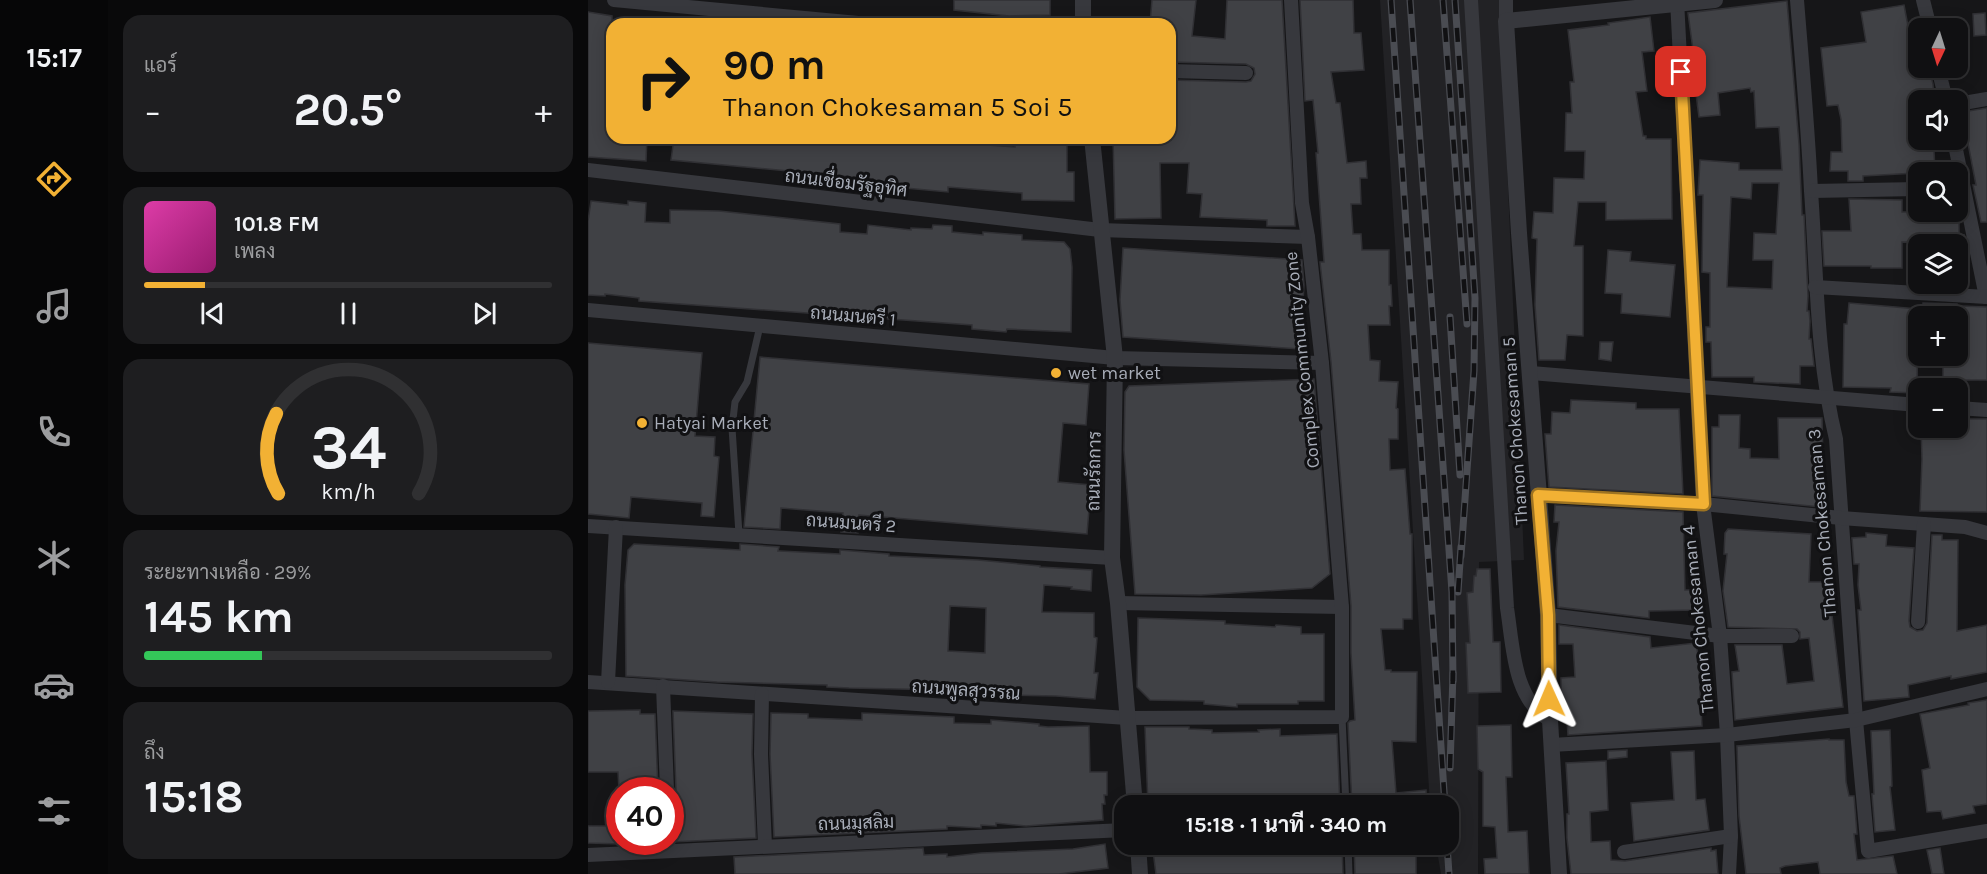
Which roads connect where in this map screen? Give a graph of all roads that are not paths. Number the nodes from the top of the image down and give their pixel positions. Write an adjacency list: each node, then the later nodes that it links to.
1 (614, 0): 10 (street)
2 (1083, 0): 11 (street)
3 (1292, 0): 24 (street, Complex Community Zone)
4 (1471, 0): 59 (street)
5 (1506, 0): 13 (street)
6 (1715, 0): 9 (street)
7 (1797, 0): 21 (street, Thanon Chokesaman 3)
8 (1923, 0): 12 (street)
9 (1677, 2): 13 (street); 32 (street, Thanon Chokesaman 4)
10 (804, 18)
11 (1083, 18)
12 (1928, 18)
13 (1506, 21): 31 (street, Thanon Chokesaman 5)
14 (1176, 71): 15 (street)
15 (1246, 74)
16 (1987, 99): 17 (street)
17 (1968, 102)
18 (1093, 144): 23 (street, ถนนรัถการ)
19 (588, 170): 23 (street, ถนนเชื่อมรัฐอุทิศ)
20 (1908, 189): 21 (street)
21 (1812, 191): 25 (street, Thanon Chokesaman 3)
22 (1968, 214): 26 (street)
23 (1100, 230): 24 (street, ถนนเชื่อมรัฐอุทิศ); 29 (street, ถนนรัถการ)
24 (1308, 237): 30 (street, Complex Community Zone)
25 (1815, 287): 26 (street); 33 (street, Thanon Chokesaman 3)
26 (1986, 297)
27 (588, 310): 28 (street, ถนนมนตรี 1)
28 (760, 326): 29 (street, ถนนมนตรี 1); 44 (lane)
29 (1115, 358): 30 (street, ถนนมนตรี 1); 45 (street, ถนนรัถการ)
30 (1322, 363): 47 (street, Complex Community Zone)
31 (1531, 373): 32 (street); 37 (street, Thanon Chokesaman 5)
32 (1697, 386): 33 (street); 38 (street, Thanon Chokesaman 4)
33 (1826, 398): 34 (street); 39 (street, Thanon Chokesaman 3)
34 (1908, 404)
35 (1968, 409): 36 (street)
36 (1987, 410)
37 (1538, 495): 38 (street); 48 (street, Thanon Chokesaman 5)
38 (1704, 504): 39 (street); 50 (street, Thanon Chokesaman 4)
39 (1841, 518): 40 (street); 60 (street, Thanon Chokesaman 3)
40 (1924, 524): 43 (street); 49 (street)
41 (588, 526): 42 (street, ถนนมนตรี 2)
42 (616, 527): 44 (street, ถนนมนตรี 2); 53 (street)
43 (1987, 533)
44 (739, 534): 45 (street, ถนนมนตรี 2)
45 (1112, 558): 46 (street, ถนนรัถการ)
46 (1118, 603): 47 (street); 58 (street, ถนนรัถการ)
47 (1342, 607): 57 (street, Complex Community Zone)
48 (1548, 615): 50 (street); 59 (street, Thanon Chokesaman 5)
49 (1918, 622)
50 (1720, 636): 51 (street); 61 (street, Thanon Chokesaman 4)
51 (1792, 636)
52 (588, 682): 53 (street, ถนนพูลสุวรรณ)
53 (608, 682): 54 (street, ถนนพูลสุวรรณ)
54 (663, 686): 56 (street, ถนนพูลสุวรรณ); 63 (street)
55 (1987, 690): 60 (street)
56 (762, 694): 58 (street, ถนนพูลสุวรรณ); 70 (street)
57 (1342, 717): 58 (street, ถนนพูลสุวรรณ); 65 (lane)
58 (1127, 718): 64 (street, ถนนรัถการ)
59 (1550, 720): 62 (street, Thanon Chokesaman 5)
60 (1856, 720): 61 (street); 67 (street, Thanon Chokesaman 3)
61 (1727, 735): 62 (street); 68 (street, Thanon Chokesaman 4)
62 (1551, 746): 78 (street, Thanon Chokesaman 5)
63 (666, 777)
64 (1134, 795)
65 (1346, 795)
66 (1114, 830): 70 (street, ถนนมุสลิม)
67 (1987, 831)
68 (1731, 836): 71 (street); 79 (street, Thanon Chokesaman 4)
69 (684, 846): 70 (street, ถนนมุสลิม)
70 (765, 846)
71 (1624, 852)
72 (606, 853): 73 (street, ถนนมุสลิม)
73 (588, 855)
74 (1139, 855): 76 (street)
75 (1348, 855): 77 (lane)
76 (1140, 874)
77 (1349, 874)
78 (1559, 874)
79 (1730, 874)

